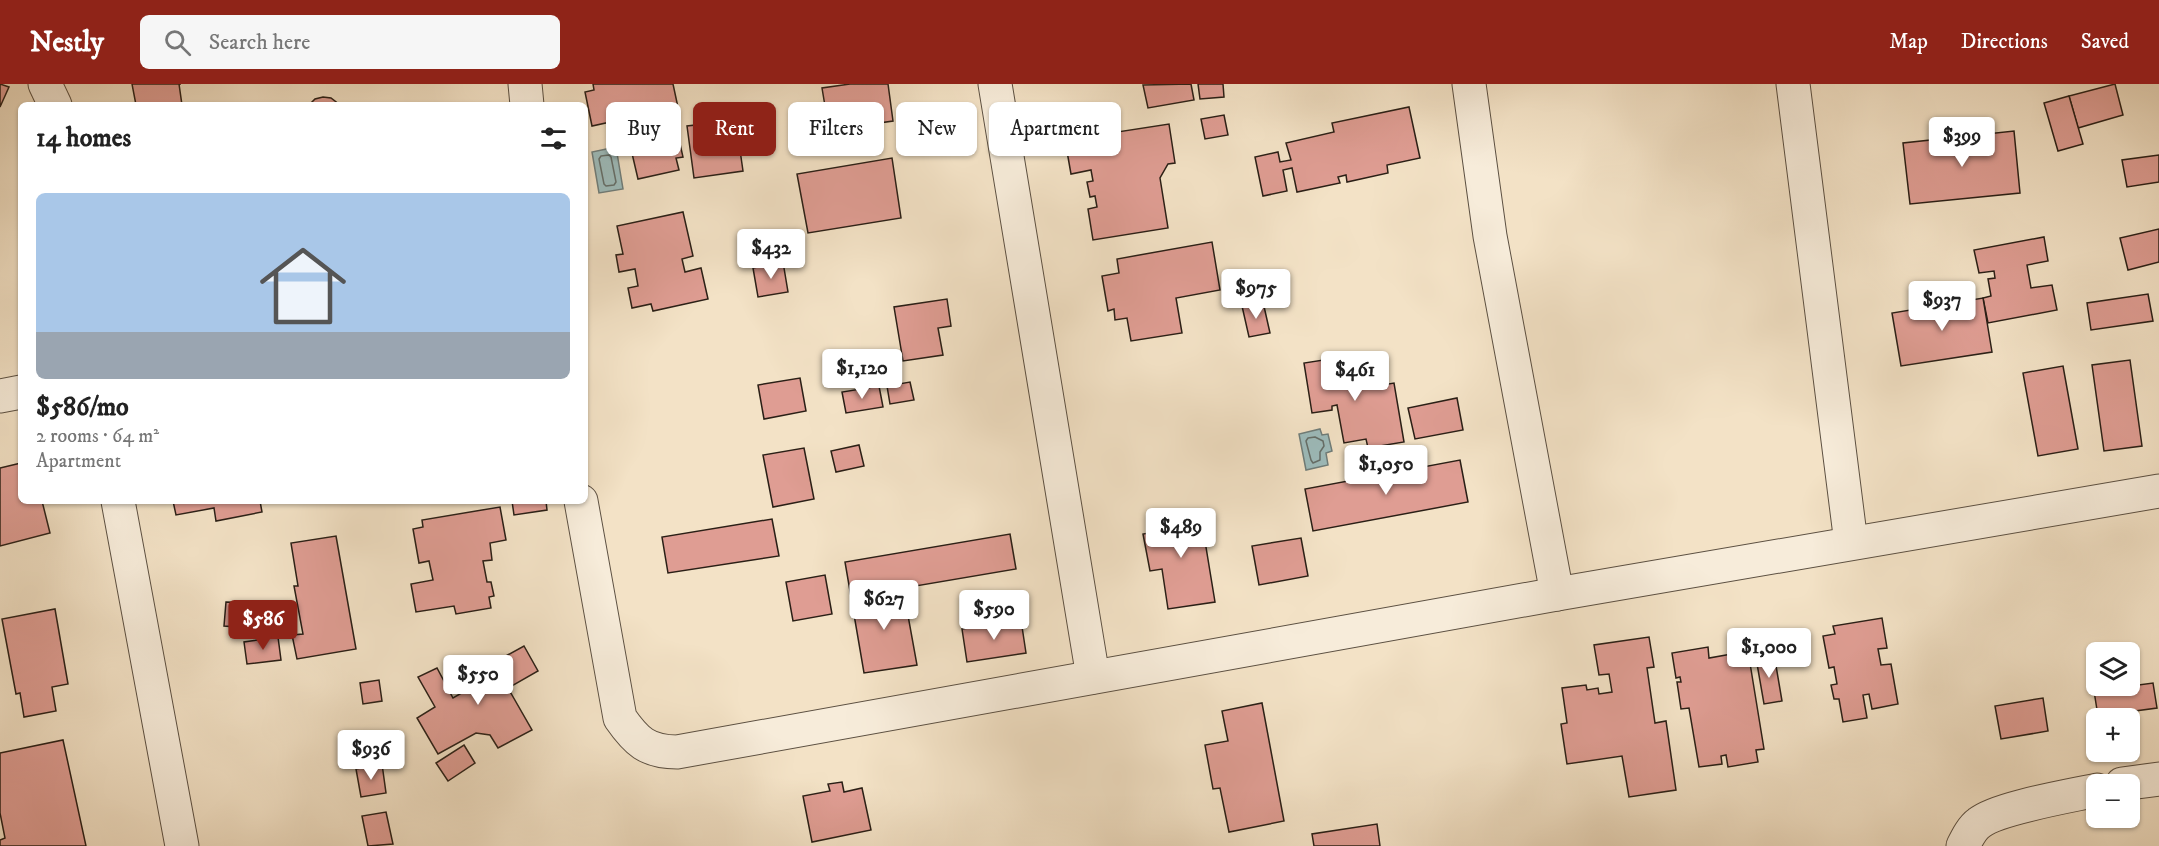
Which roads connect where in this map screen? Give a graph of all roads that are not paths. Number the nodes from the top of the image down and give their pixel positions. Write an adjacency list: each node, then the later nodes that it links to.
1 (45, 84): 6 (street)
2 (525, 84): 7 (street)
3 (995, 84): 15 (street)
4 (1469, 84): 14 (street)
5 (1793, 84): 13 (street)
6 (54, 102)
7 (527, 102)
8 (18, 393): 9 (street)
9 (0, 396)
10 (2159, 491): 13 (street)
11 (119, 504): 19 (street)
12 (583, 504): 15 (street)
13 (1851, 543): 14 (street)
14 (1557, 594): 15 (street)
15 (1094, 677)
16 (2159, 778): 17 (street)
17 (2140, 781)
18 (2086, 792): 20 (street)
19 (182, 846)
20 (1963, 846)

